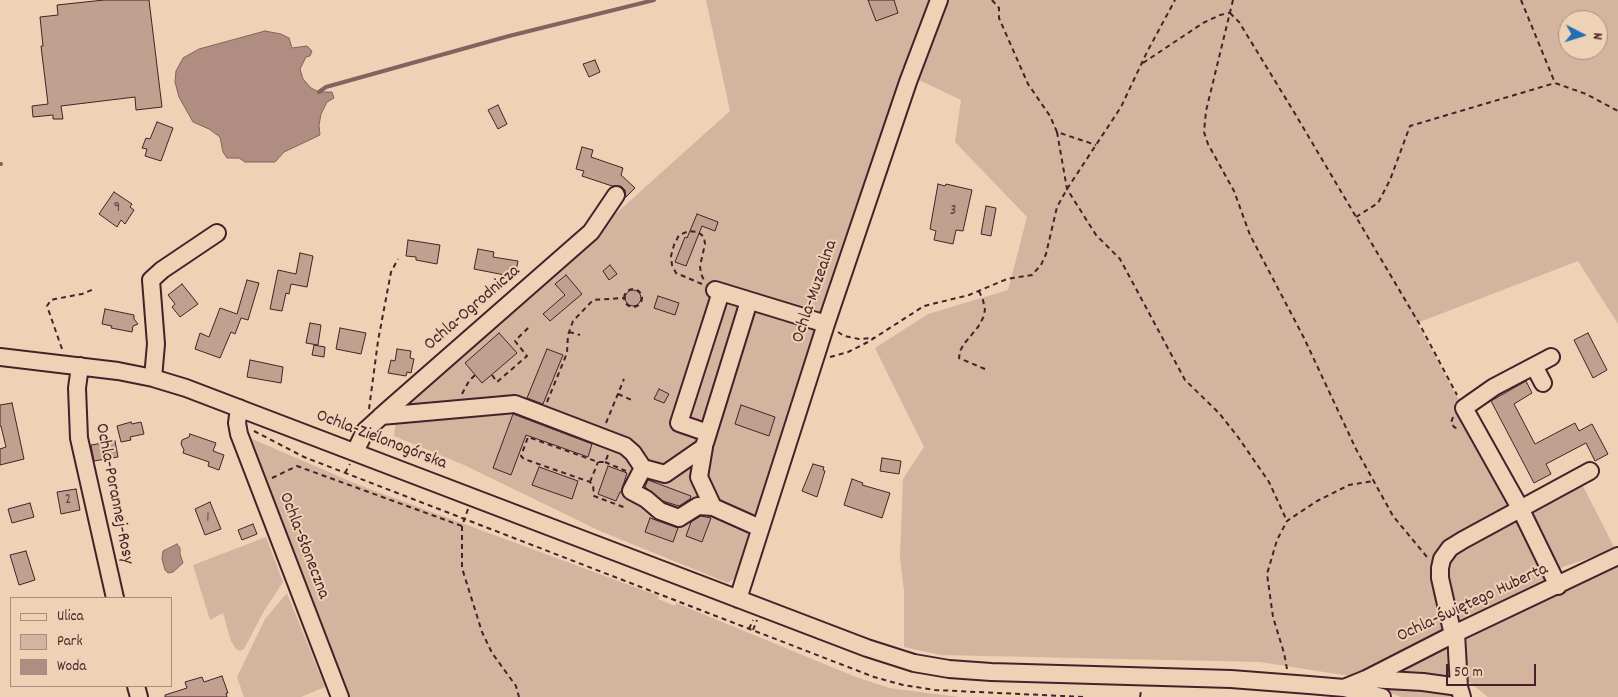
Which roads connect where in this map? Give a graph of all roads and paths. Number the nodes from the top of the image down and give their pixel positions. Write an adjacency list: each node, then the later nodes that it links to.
1 (939, 0): 22 (street, Ochla-Muzealna)
2 (992, 0): 10 (path)
3 (1175, 0): 7 (path)
4 (1233, 0): 6 (path)
5 (1521, 0): 8 (path)
6 (1230, 13): 7 (path); 14 (path); 54 (path)
7 (1143, 63): 11 (path)
8 (1555, 83): 9 (path); 14 (path)
9 (1618, 111)
10 (1057, 132): 11 (path); 12 (path)
11 (1096, 145): 12 (path)
12 (1067, 188): 19 (path); 61 (path)
13 (616, 195): 44 (street, Ochla-Ogrodnicza)
14 (1356, 217): 39 (path)
15 (217, 232): 35 (street)
16 (398, 259): 45 (path)
17 (94, 289): 30 (path)
18 (715, 290): 18 (path); 21 (street); 48 (street)
19 (979, 290): 26 (path); 32 (path)
20 (623, 298): 20 (path); 24 (path)
21 (749, 301): 22 (street); 48 (street)
22 (826, 324): 26 (path); 63 (street, Ochla-Muzealna)
23 (531, 325): 34 (path)
24 (569, 332): 25 (path); 43 (path)
25 (580, 335)
26 (876, 338): 29 (path)
27 (0, 357): 30 (street, Ochla-Zielonogórska)
28 (1551, 357): 31 (street)
29 (824, 359)
30 (75, 366): 35 (street, Ochla-Zielonogórska); 67 (street, Ochla-Porannej-Rosy)
31 (1534, 366): 37 (street); 59 (street)
32 (985, 369)
33 (475, 375): 42 (path)
34 (492, 375)
35 (153, 378): 41 (street, Ochla-Zielonogórska)
36 (624, 379): 38 (path)
37 (1543, 383)
38 (618, 394): 40 (path); 47 (path)
39 (1458, 397)
40 (634, 400)
41 (239, 408): 49 (street, Ochla-Zielonogórska); 56 (street, Ochla-Słoneczna)
42 (454, 410): 43 (street); 44 (street)
43 (542, 415): 47 (street)
44 (381, 416): 45 (street, Ochla-Ogrodnicza)
45 (365, 431): 49 (street, Ochla-Ogrodnicza)
46 (256, 432): 60 (path)
47 (608, 439): 51 (path); 53 (street)
48 (706, 440): 53 (street); 57 (street)
49 (355, 452): 68 (street, Ochla-Zielonogórska)
50 (598, 462): 51 (path); 55 (path); 55 (path)
51 (605, 462): 53 (path)
52 (1590, 471): 59 (street)
53 (641, 472): 57 (street)
54 (1374, 481): 61 (path); 65 (path)
55 (590, 482): 58 (path)
56 (258, 484): 62 (path); 75 (street, Ochla-Słoneczna)
57 (713, 507): 63 (street)
58 (626, 508)
59 (1520, 508): 65 (street); 66 (street)
60 (464, 520): 62 (path); 69 (path)
61 (1287, 521): 71 (path)
62 (462, 526): 76 (path)
63 (760, 528): 68 (street, Ochla-Muzealna)
64 (1618, 556): 66 (street, Ochla-Świętego Huberta)
65 (1440, 572): 70 (street)
66 (1558, 586): 70 (street, Ochla-Świętego Huberta)
67 (114, 597)
68 (738, 599): 73 (street, Ochla-Zielonogórska)
69 (749, 629)
70 (1455, 634): 72 (street, Ochla-Świętego Huberta); 74 (street)
71 (1287, 669)
72 (1366, 679): 73 (street, Ochla-Świętego Huberta); 74 (street)
73 (1344, 688): 77 (street, Ochla-Zielonogórska)
74 (1460, 692)
75 (340, 697)
76 (519, 697)
77 (1382, 697)

